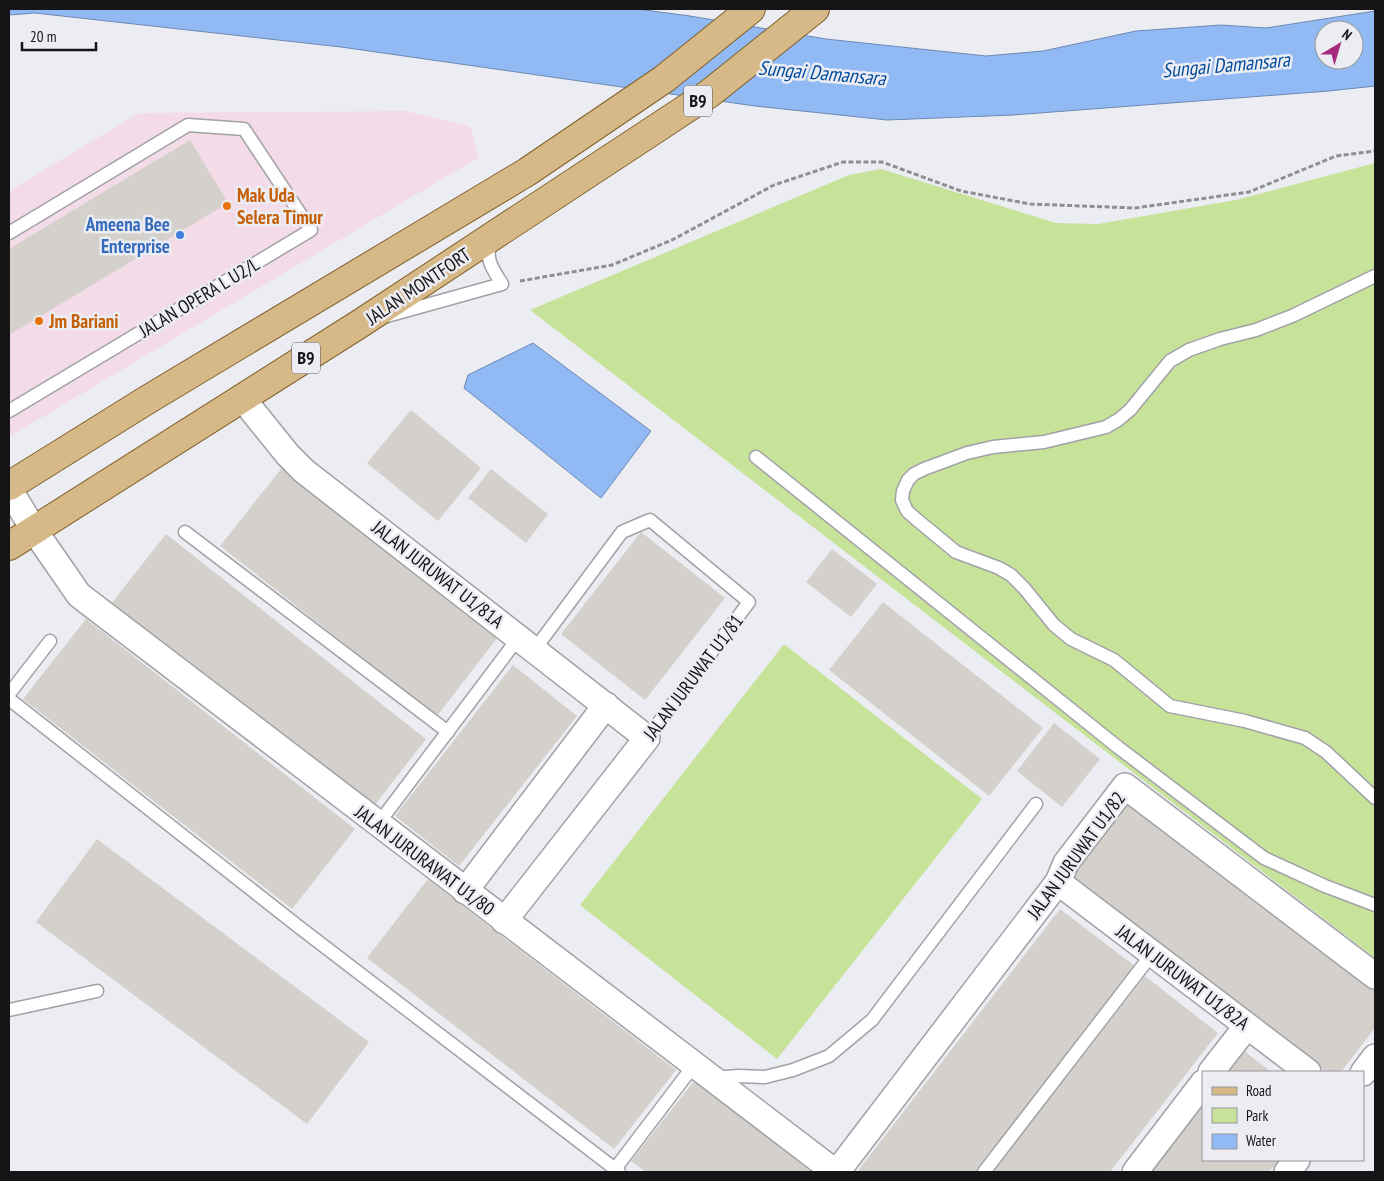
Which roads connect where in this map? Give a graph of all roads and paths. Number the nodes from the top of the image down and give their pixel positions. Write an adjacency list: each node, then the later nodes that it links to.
1 (751, 9): 12 (main road, JALAN MONTFORT / B9)
2 (815, 9): 5 (main road, JALAN MONTFORT / B9)
3 (1375, 151): 7 (path)
4 (9, 233): 10 (lane, JALAN OPERA L U2/L)
5 (490, 237): 7 (lane); 8 (main road, JALAN MONTFORT / B9)
6 (1375, 276): 23 (lane)
7 (502, 284): 8 (lane)
8 (361, 323): 9 (main road, JALAN MONTFORT / B9)
9 (242, 398): 13 (main road, JALAN MONTFORT / B9); 17 (street, JALAN JURUWAT U1/81A)
10 (9, 411)
11 (756, 458): 28 (lane)
12 (9, 487): 13 (street, JALAN JURURAWAT U1/80)
13 (34, 530): 15 (main road, JALAN MONTFORT / B9); 25 (street, JALAN JURURAWAT U1/80)
14 (185, 532): 21 (lane)
15 (9, 546)
16 (50, 641): 18 (lane)
17 (527, 643): 20 (street, JALAN JURUWAT U1/81A); 21 (lane); 22 (lane, JALAN JURUWAT U1/81)
18 (9, 694)
19 (9, 699): 42 (lane)
20 (606, 705): 22 (street, JALAN JURUWAT U1/81A); 27 (street)
21 (448, 732): 25 (lane)
22 (647, 738): 29 (street, JALAN JURUWAT U1/81)
23 (1375, 798)
24 (1036, 804): 36 (lane)
25 (378, 824): 27 (street, JALAN JURURAWAT U1/80)
26 (1058, 882): 30 (street, JALAN JURUWAT U1/82A); 31 (street, JALAN JURUWAT U1/82); 43 (street, JALAN JURUWAT U1/82)
27 (465, 891): 29 (street, JALAN JURURAWAT U1/80)
28 (1375, 905)
29 (504, 921): 36 (street, JALAN JURURAWAT U1/80)
30 (1152, 954): 34 (street, JALAN JURUWAT U1/82A); 44 (lane)
31 (1375, 976)
32 (97, 991): 33 (lane)
33 (9, 1010)
34 (1247, 1026): 37 (street); 38 (street, JALAN JURUWAT U1/82A)
35 (1375, 1057): 39 (street)
36 (703, 1071): 42 (lane); 43 (street, JALAN JURURAWAT U1/80)
37 (1212, 1071)
38 (1307, 1071)
39 (1364, 1072)
40 (1202, 1084): 45 (street)
41 (1296, 1161): 46 (street)
42 (617, 1171)
43 (836, 1172)
44 (984, 1172)
45 (1135, 1172)
46 (1287, 1172)

